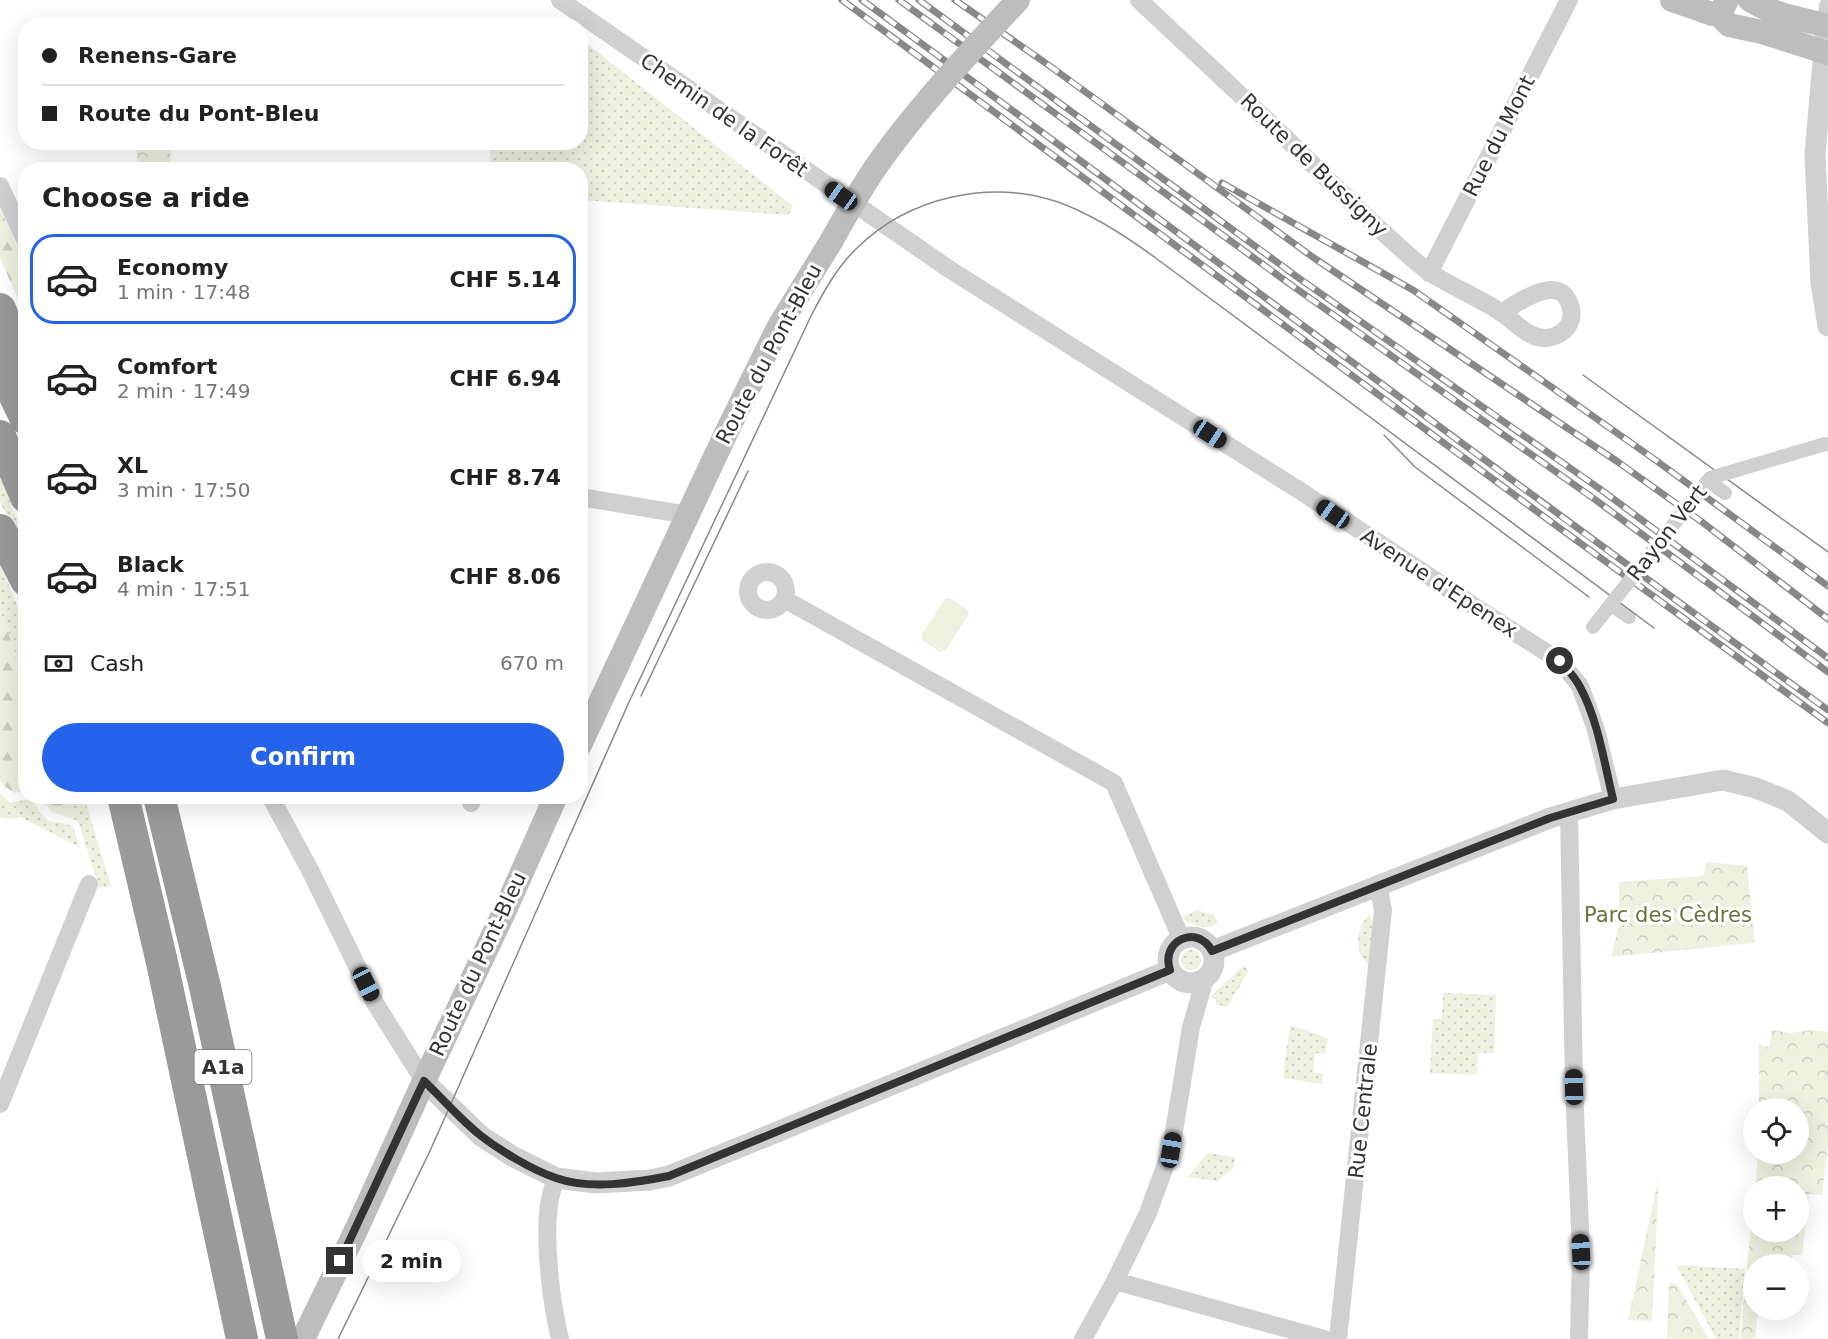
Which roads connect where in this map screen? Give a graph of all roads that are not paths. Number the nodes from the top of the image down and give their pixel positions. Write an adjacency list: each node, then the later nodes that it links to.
1 (560, 0): 8 (street, Chemin de la Forêt)
2 (1017, 0): 28 (main road, Route du Pont-Bleu, bridge)
3 (1139, 0): 15 (street, Route de Bussigny)
4 (1569, 0): 15 (street, Rue du Mont)
5 (1672, 0): 7 (main road)
6 (1750, 0): 9 (main road)
7 (1724, 8): 11 (main road)
8 (586, 18)
9 (1827, 19): 11 (street)
10 (588, 20): 14 (street, Chemin de la Forêt)
11 (1826, 52): 18 (street)
12 (0, 186): 13 (street)
13 (18, 225)
14 (949, 269): 36 (street, Avenue d'Epenex)
15 (1429, 273): 17 (street, Route de Bussigny)
16 (0, 309): 19 (highway)
17 (1501, 313)
18 (1828, 326)
19 (18, 352)
20 (0, 365): 21 (highway)
21 (18, 402)
22 (0, 436): 24 (highway)
23 (1827, 444): 25 (street, Rayon Vert, bridge)
24 (18, 478)
25 (1708, 480): 26 (street); 32 (street, Rayon Vert, bridge)
26 (1725, 493)
27 (588, 497): 28 (street)
28 (688, 515): 35 (main road, Route du Pont-Bleu)
29 (0, 530): 30 (highway)
30 (18, 565)
31 (784, 599): 46 (street)
32 (1611, 605): 33 (street); 34 (street, Rayon Vert, bridge)
33 (1629, 618)
34 (1593, 627)
35 (588, 726)
36 (1613, 799): 42 (street); 43 (street)
37 (111, 804): 52 (highway, A1a)
38 (125, 804): 52 (highway, A1a)
39 (161, 804): 56 (highway, A1a)
40 (274, 804): 50 (street)
41 (552, 804): 50 (main road, Route du Pont-Bleu)
42 (1569, 811): 45 (street); 62 (street)
43 (1828, 833)
44 (88, 884): 51 (street)
45 (1378, 884): 47 (street); 61 (street, Rue Centrale)
46 (1179, 940): 47 (street); 48 (street)
47 (1212, 951): 49 (street)
48 (1170, 970): 49 (street); 53 (street)
49 (1205, 980): 54 (street)
50 (424, 1081): 53 (street); 57 (main road, Route du Pont-Bleu)
51 (0, 1104)
52 (192, 1108): 55 (highway, A1a)
53 (556, 1178): 58 (street)
54 (1115, 1281): 59 (street); 60 (street)
55 (242, 1339)
56 (282, 1339)
57 (303, 1339)
58 (560, 1339)
59 (1083, 1339)
60 (1324, 1339)
61 (1338, 1339)
62 (1579, 1339)

